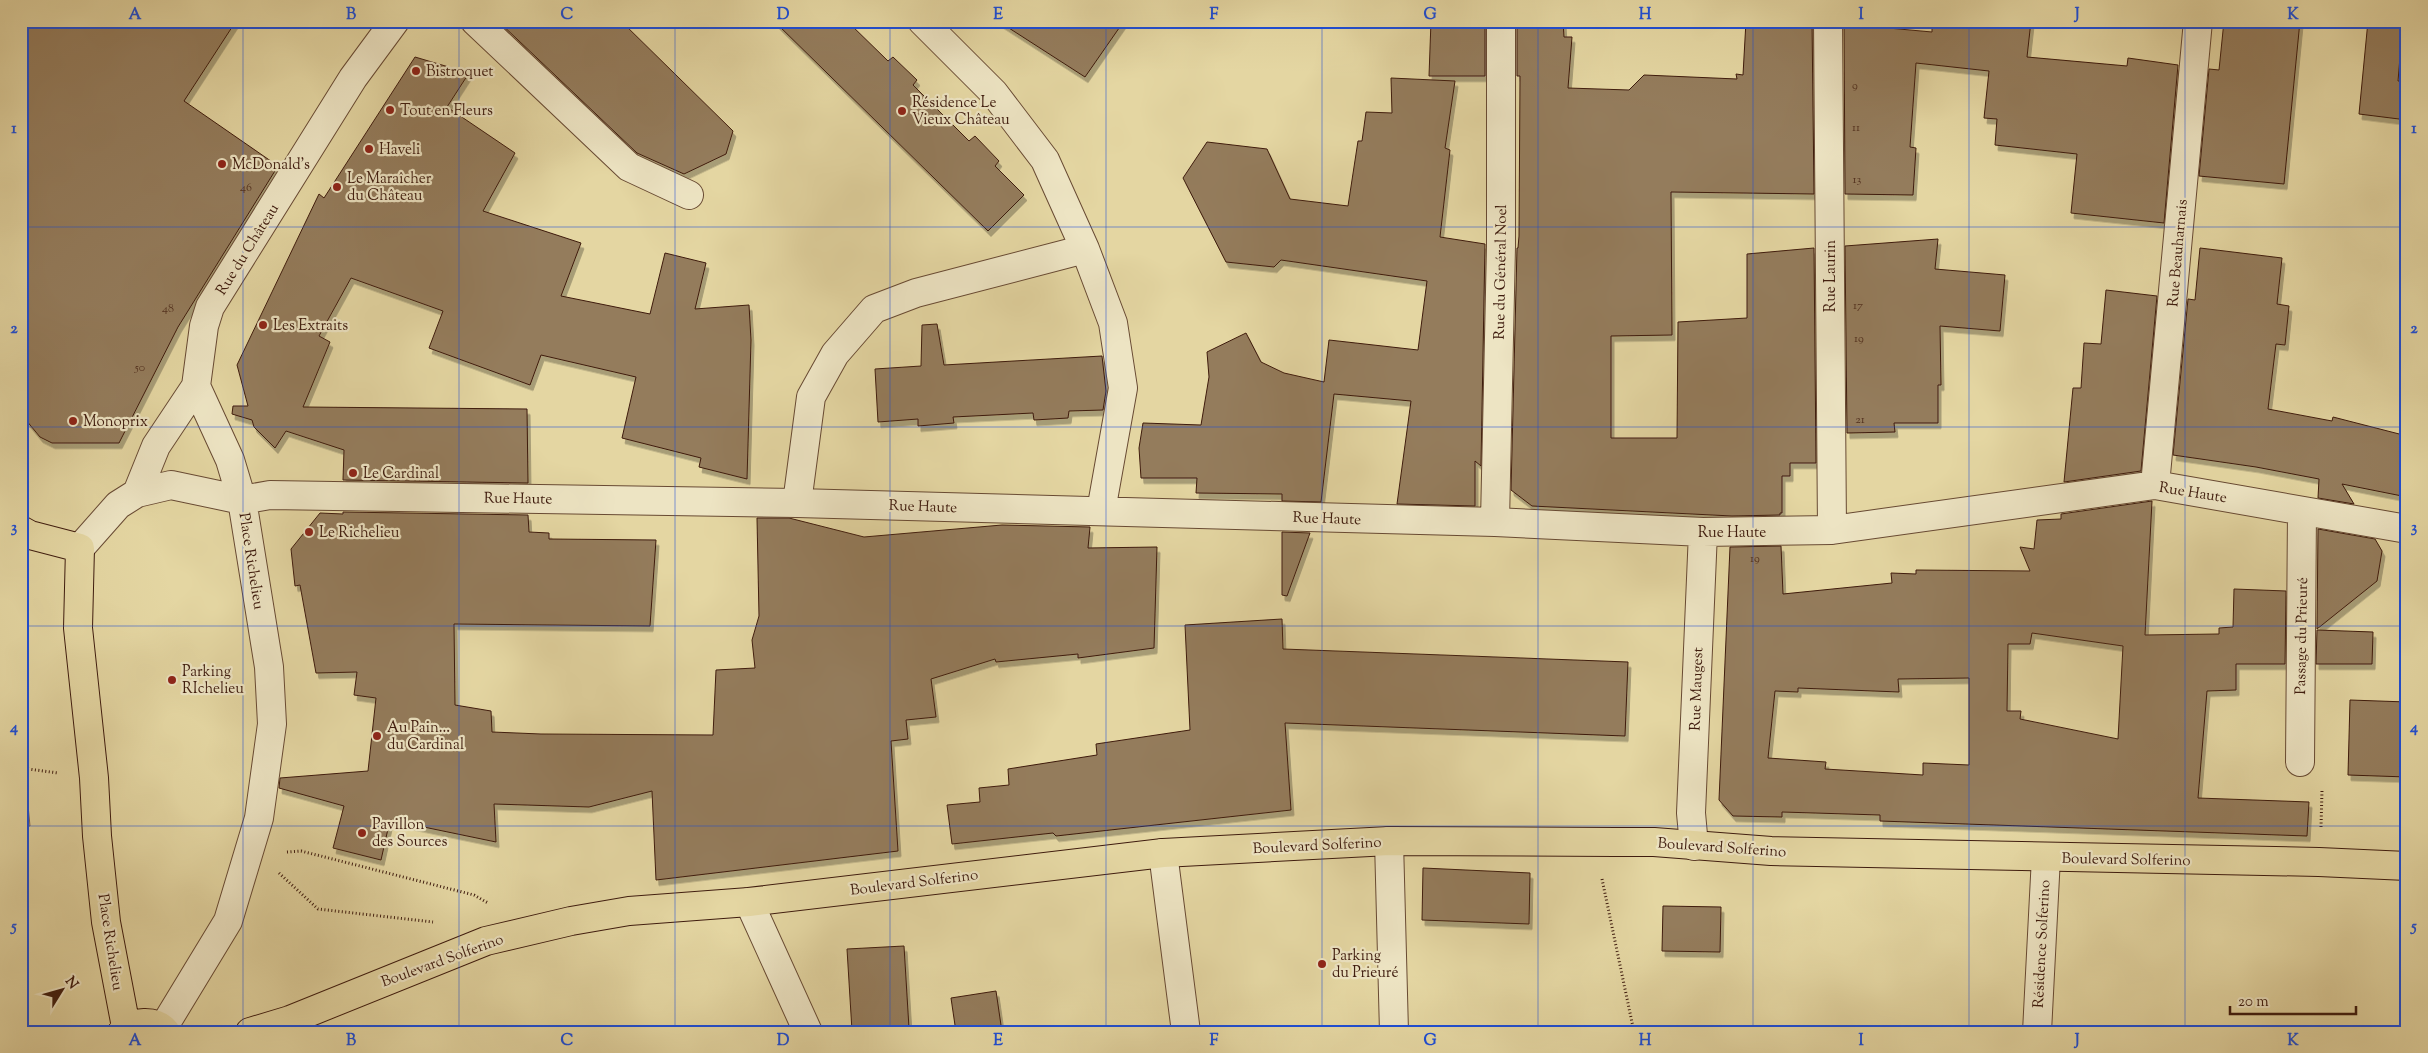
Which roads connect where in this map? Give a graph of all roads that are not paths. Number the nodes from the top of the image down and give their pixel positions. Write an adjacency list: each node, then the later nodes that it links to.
1 (395, 21): 9 (street, Rue du Château)
2 (476, 21): 7 (street)
3 (922, 21): 8 (street)
4 (1501, 21): 16 (street, Rue du Général Noel)
5 (1828, 21): 19 (street, Rue Laurin)
6 (2198, 21): 10 (street, Rue Beauharnais)
7 (689, 195)
8 (1085, 249): 13 (street); 14 (street)
9 (196, 386): 11 (street, Rue du Château); 12 (street)
10 (2155, 485): 15 (street, Rue Haute); 19 (street, Rue Haute)
11 (137, 492): 12 (street, Place Richelieu); 21 (street, Place Richelieu)
12 (242, 500): 13 (street, Rue Haute); 31 (street, Place Richelieu)
13 (797, 503): 14 (street, Rue Haute)
14 (1101, 511): 16 (street, Rue Haute)
15 (2302, 511): 17 (street, Rue Haute); 22 (street, Passage du Prieuré)
16 (1495, 522): 20 (street, Rue Haute)
17 (2407, 529)
18 (21, 530): 21 (main road)
19 (1832, 530): 20 (street, Rue Haute)
20 (1703, 532): 24 (street, Rue Maugest)
21 (80, 548): 30 (main road, Place Richelieu)
22 (2300, 762)
23 (1389, 841): 24 (main road, Boulevard Solferino); 25 (main road, Boulevard Solferino); 35 (street)
24 (1694, 846): 26 (main road, Boulevard Solferino)
25 (1163, 853): 28 (main road, Boulevard Solferino); 34 (street)
26 (2046, 857): 27 (main road, Boulevard Solferino); 36 (street, Résidence Solferino)
27 (2407, 866)
28 (749, 902): 29 (main road, Boulevard Solferino); 33 (street)
29 (292, 1026): 32 (main road, Boulevard Solferino)
30 (124, 1030): 31 (main road, Place Richelieu)
31 (164, 1030)
32 (250, 1032)
33 (808, 1032)
34 (1186, 1032)
35 (1394, 1032)
36 (2037, 1032)

